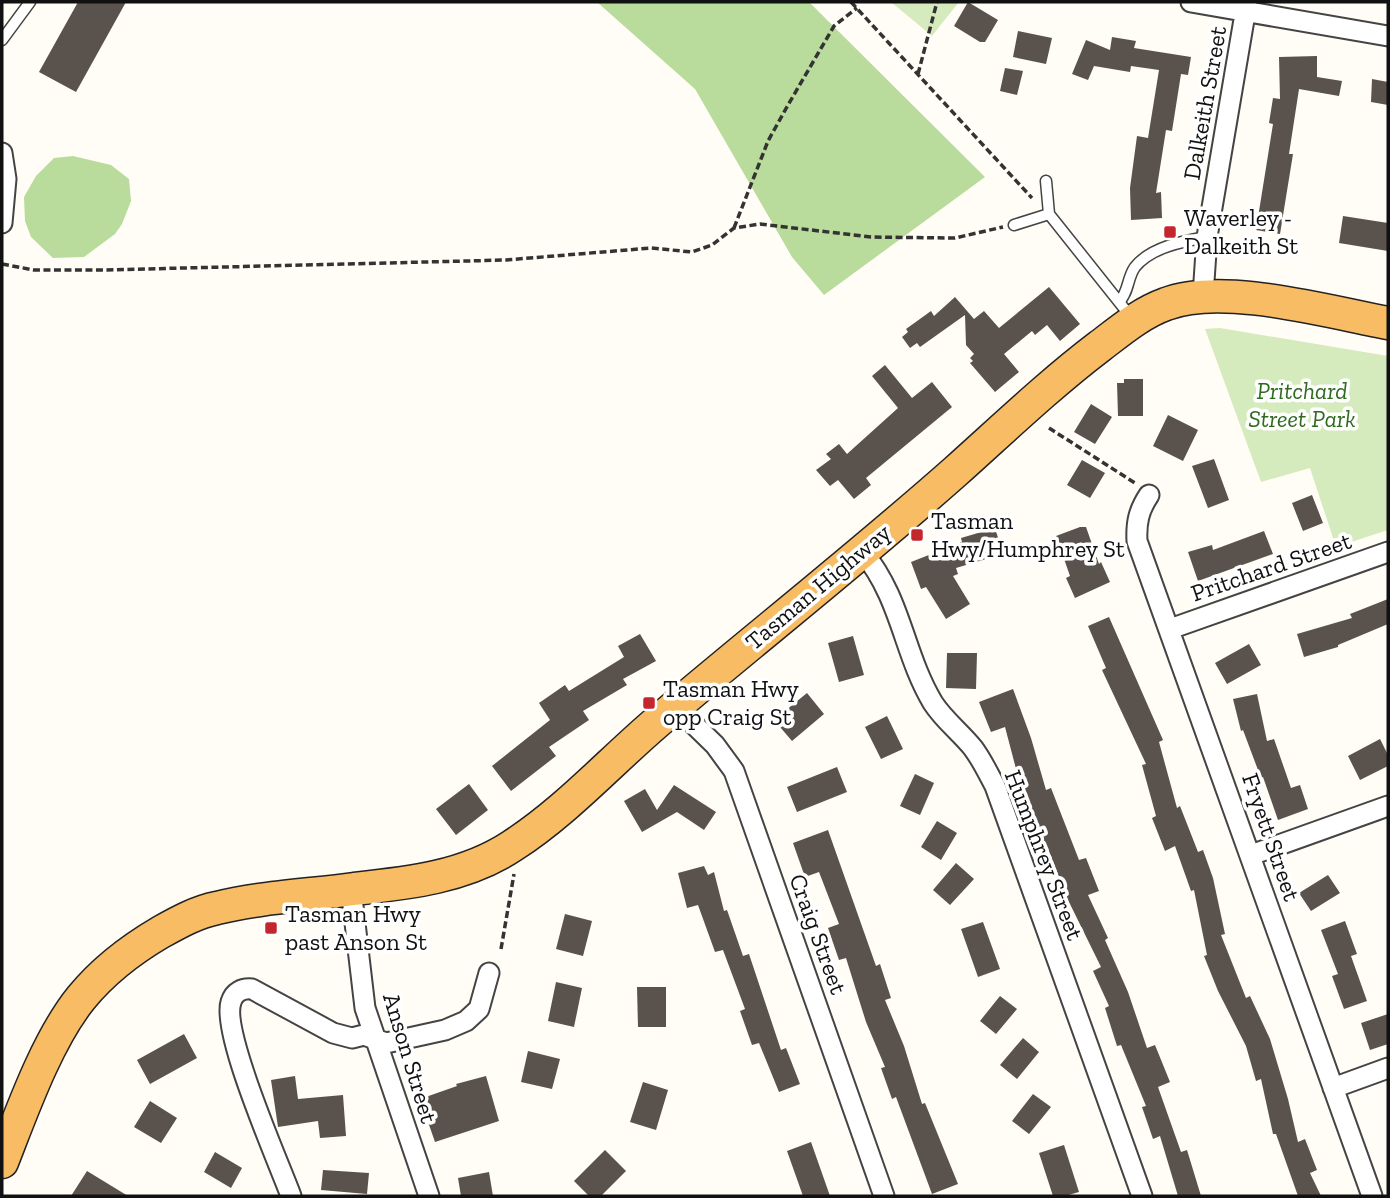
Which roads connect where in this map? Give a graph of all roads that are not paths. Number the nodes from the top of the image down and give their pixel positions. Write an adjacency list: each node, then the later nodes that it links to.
1 (30, 2): 5 (lane)
2 (1191, 2): 3 (street)
3 (1247, 6): 4 (street); 11 (street, Dalkeith Street)
4 (1388, 36)
5 (2, 40)
6 (2, 153): 9 (street)
7 (1046, 181): 8 (lane)
8 (1049, 214): 10 (lane); 13 (lane)
9 (2, 223)
10 (1014, 225)
11 (1207, 237): 12 (street, Dalkeith Street); 13 (lane)
12 (1203, 296): 13 (highway, Tasman Highway); 14 (highway, Tasman Highway)
13 (1126, 311): 16 (highway, Tasman Highway)
14 (1388, 323)
15 (1149, 495): 18 (street, Fryett Street)
16 (862, 551): 19 (highway, Tasman Highway); 31 (street, Humphrey Street)
17 (1388, 552): 18 (street, Pritchard Street)
18 (1170, 629): 21 (street, Fryett Street)
19 (676, 706): 22 (highway, Tasman Highway); 30 (street, Craig Street)
20 (1388, 806): 21 (street)
21 (1251, 855): 26 (street, Fryett Street)
22 (351, 890): 24 (street, Anson Street); 27 (highway, Tasman Highway)
23 (489, 973): 24 (street)
24 (374, 1039): 28 (street); 29 (street, Anson Street)
25 (1388, 1068): 26 (street)
26 (1333, 1088): 32 (street, Fryett Street)
27 (2, 1162)
28 (291, 1196)
29 (429, 1196)
30 (884, 1196)
31 (1142, 1196)
32 (1372, 1196)

